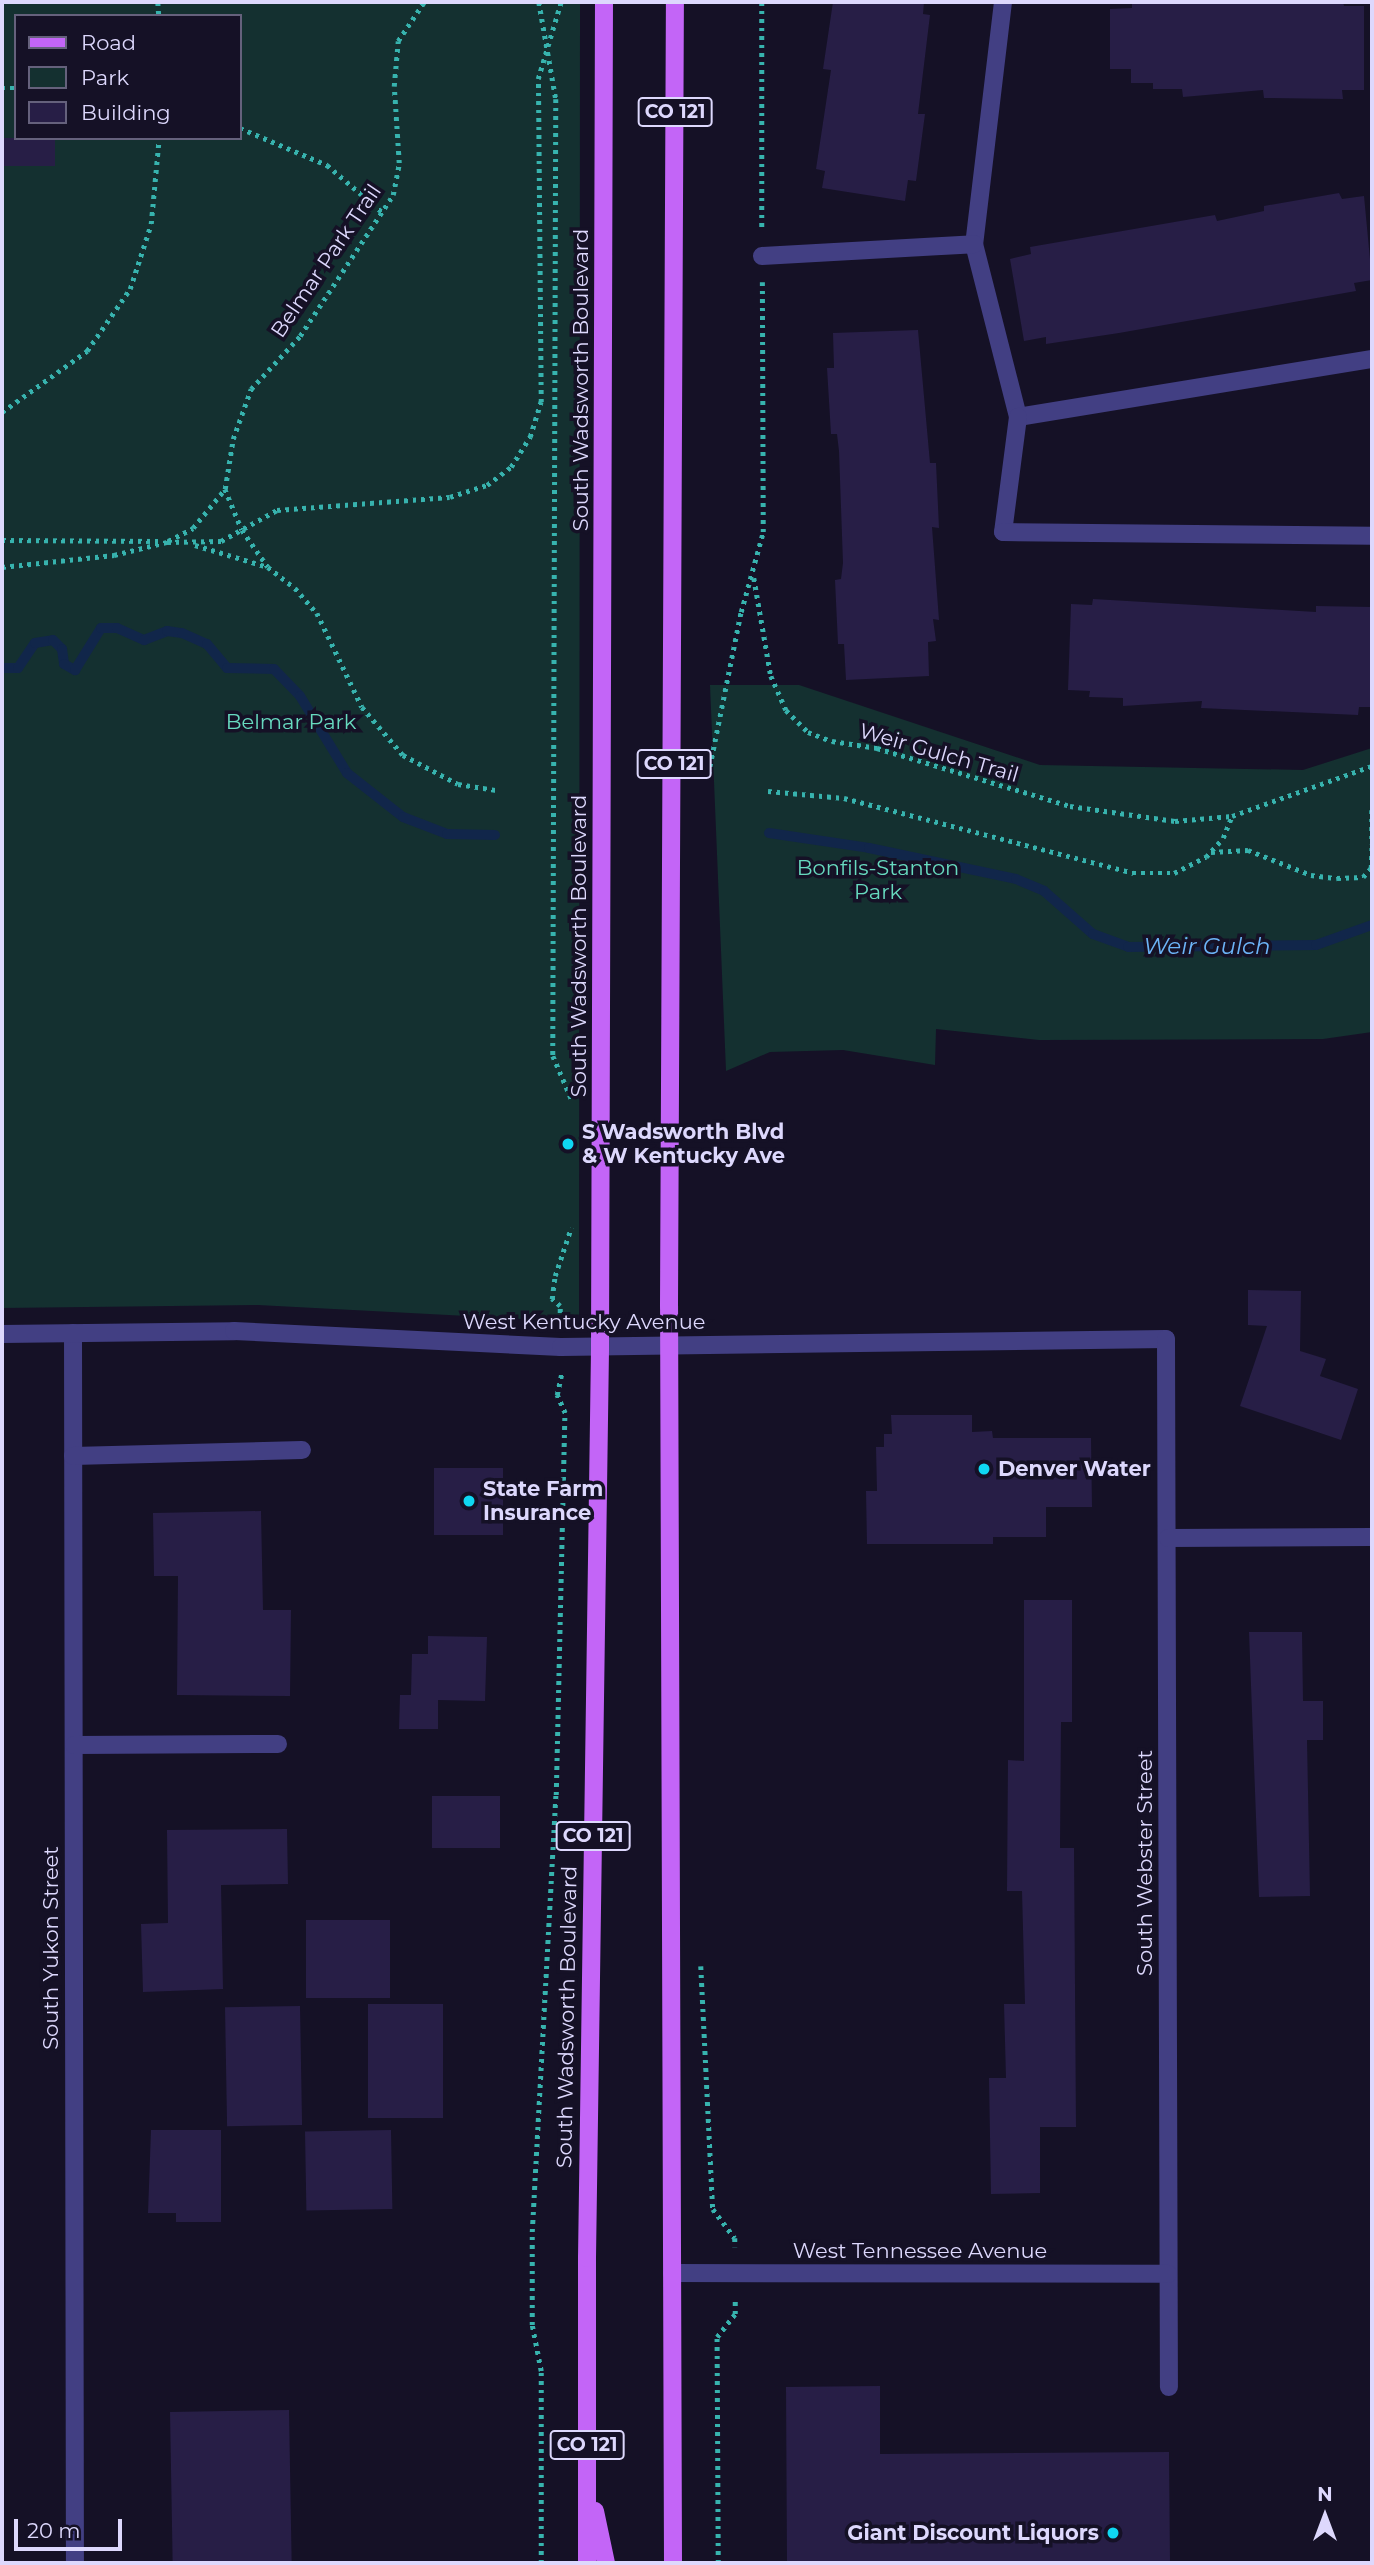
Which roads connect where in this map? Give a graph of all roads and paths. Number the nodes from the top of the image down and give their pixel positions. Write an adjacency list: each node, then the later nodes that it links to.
1 (424, 2): 11 (path, Belmar Park Trail)
2 (539, 2): 8 (path)
3 (561, 2): 8 (path)
4 (604, 2): 40 (main road, South Wadsworth Boulevard / CO 121)
5 (675, 2): 39 (main road, CO 121)
6 (762, 2): 13 (path)
7 (1003, 2): 12 (street)
8 (549, 43): 18 (path); 33 (path)
9 (242, 129): 11 (path)
10 (159, 140): 15 (path)
11 (382, 212): 17 (path, Belmar Park Trail)
12 (974, 244): 13 (street); 16 (street)
13 (762, 256): 24 (path)
14 (1372, 359): 16 (street)
15 (2, 412)
16 (1018, 416): 19 (street)
17 (225, 489): 18 (path); 21 (path)
18 (242, 530): 21 (path); 23 (path)
19 (1372, 536)
20 (2, 540): 21 (path)
21 (167, 542): 22 (path); 23 (path)
22 (2, 567)
23 (268, 567): 27 (path)
24 (754, 574): 26 (path); 30 (path, Weir Gulch Trail)
25 (1372, 766): 30 (path, Weir Gulch Trail)
26 (708, 775)
27 (497, 790)
28 (768, 791): 32 (path)
29 (1372, 810): 31 (path)
30 (1232, 816): 32 (path)
31 (1372, 845): 32 (path)
32 (1211, 852)
33 (575, 1113)
34 (572, 1226): 35 (path)
35 (560, 1306)
36 (73, 1333): 37 (street, West Kentucky Avenue); 40 (street, West Kentucky Avenue); 43 (street, South Yukon Street)
37 (2, 1334)
38 (1166, 1339): 39 (street, West Kentucky Avenue); 45 (street, South Webster Street)
39 (669, 1345): 40 (street, West Kentucky Avenue); 48 (main road, CO 121)
40 (600, 1347): 52 (main road, South Wadsworth Boulevard / CO 121)
41 (562, 1388): 54 (path)
42 (302, 1450): 43 (street)
43 (73, 1456): 47 (street, South Yukon Street)
44 (1372, 1537): 45 (street)
45 (1168, 1538): 49 (street, South Webster Street)
46 (278, 1744): 47 (street)
47 (74, 1745): 53 (street, South Yukon Street)
48 (672, 2273): 49 (street, West Tennessee Avenue); 57 (main road, CO 121)
49 (1168, 2274): 51 (street, South Webster Street)
50 (735, 2314): 58 (path)
51 (1169, 2387)
52 (587, 2473): 55 (main road, South Wadsworth Boulevard / CO 121); 56 (main road)
53 (75, 2563)
54 (541, 2563)
55 (587, 2563)
56 (606, 2563)
57 (673, 2563)
58 (718, 2563)

